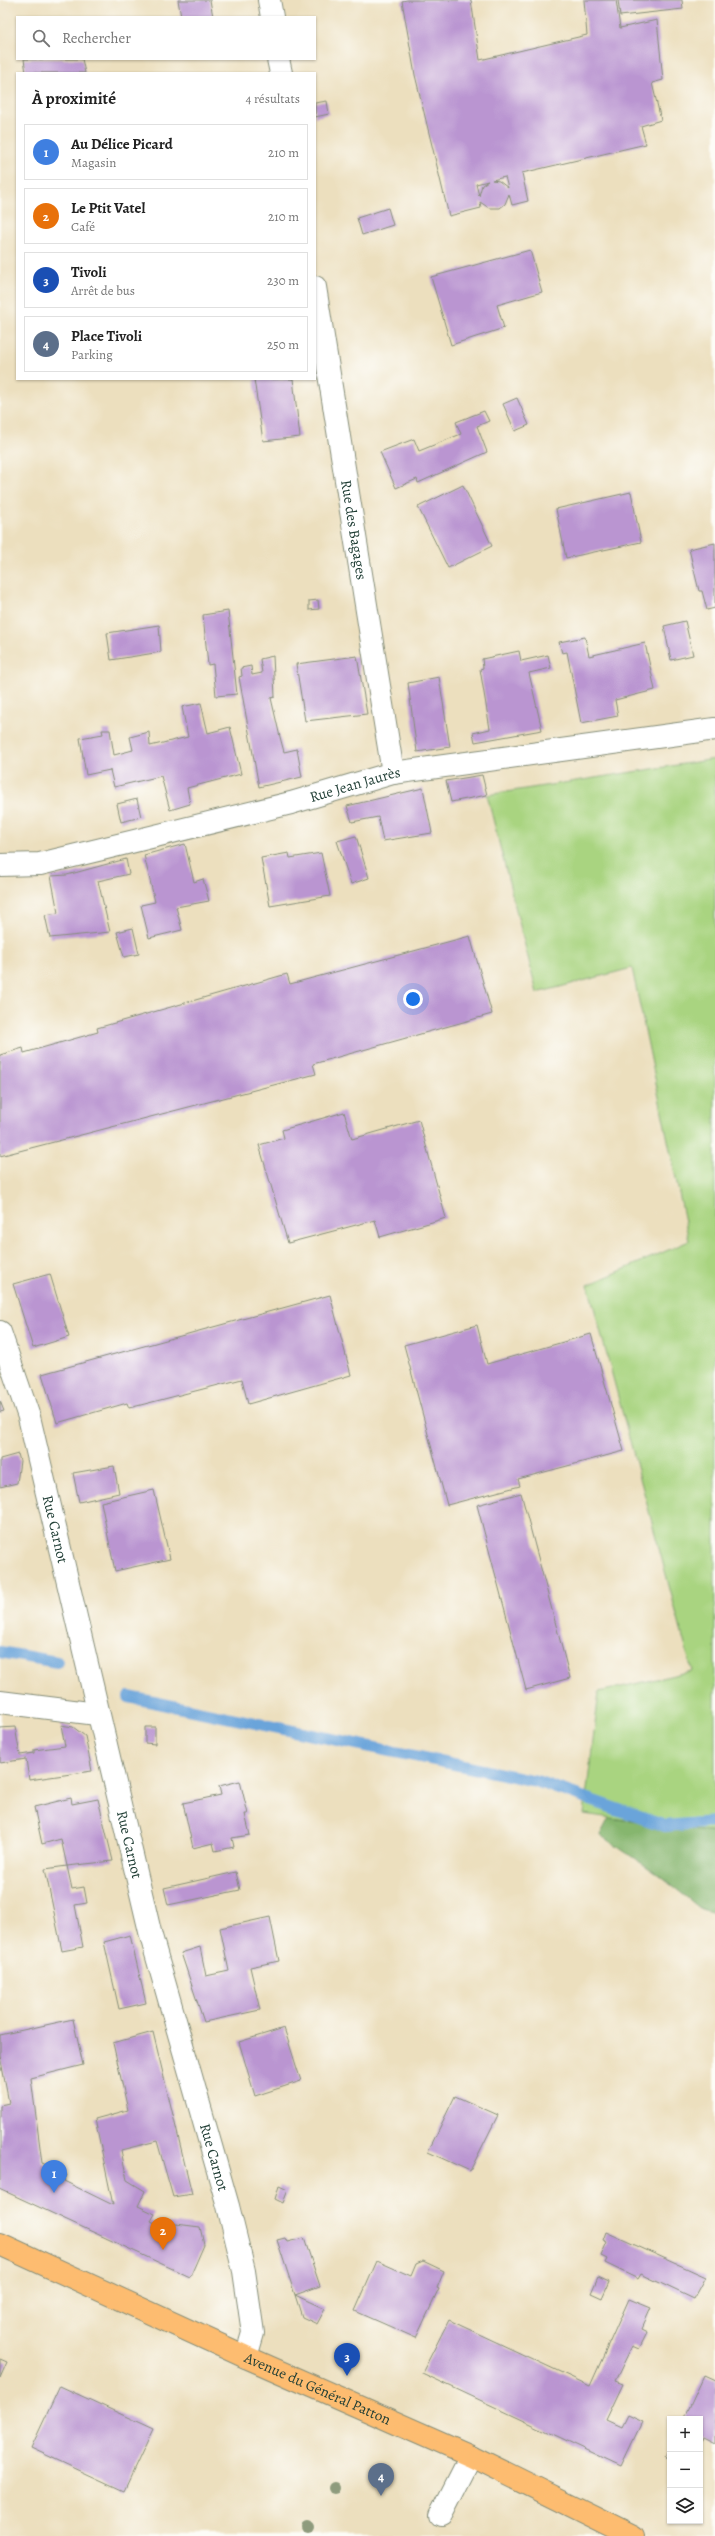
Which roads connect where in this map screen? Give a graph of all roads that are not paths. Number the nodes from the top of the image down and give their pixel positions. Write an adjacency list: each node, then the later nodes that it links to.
1 (269, 0): 2 (street)
2 (272, 16)
3 (278, 60): 4 (street)
4 (281, 72)
5 (316, 293): 7 (street, Rue des Bagages)
6 (715, 728): 7 (street, Rue Jean Jaurès)
7 (393, 773): 8 (street, Rue Jean Jaurès)
8 (0, 865)
9 (0, 1332): 11 (street, Rue Carnot)
10 (0, 1702): 11 (street)
11 (97, 1714): 13 (street, Rue Carnot)
12 (0, 2244): 13 (main road, Avenue du Général Patton)
13 (246, 2357): 14 (main road, Avenue du Général Patton)
14 (470, 2456): 15 (street); 16 (main road, Avenue du Général Patton)
15 (441, 2515)
16 (633, 2536)

